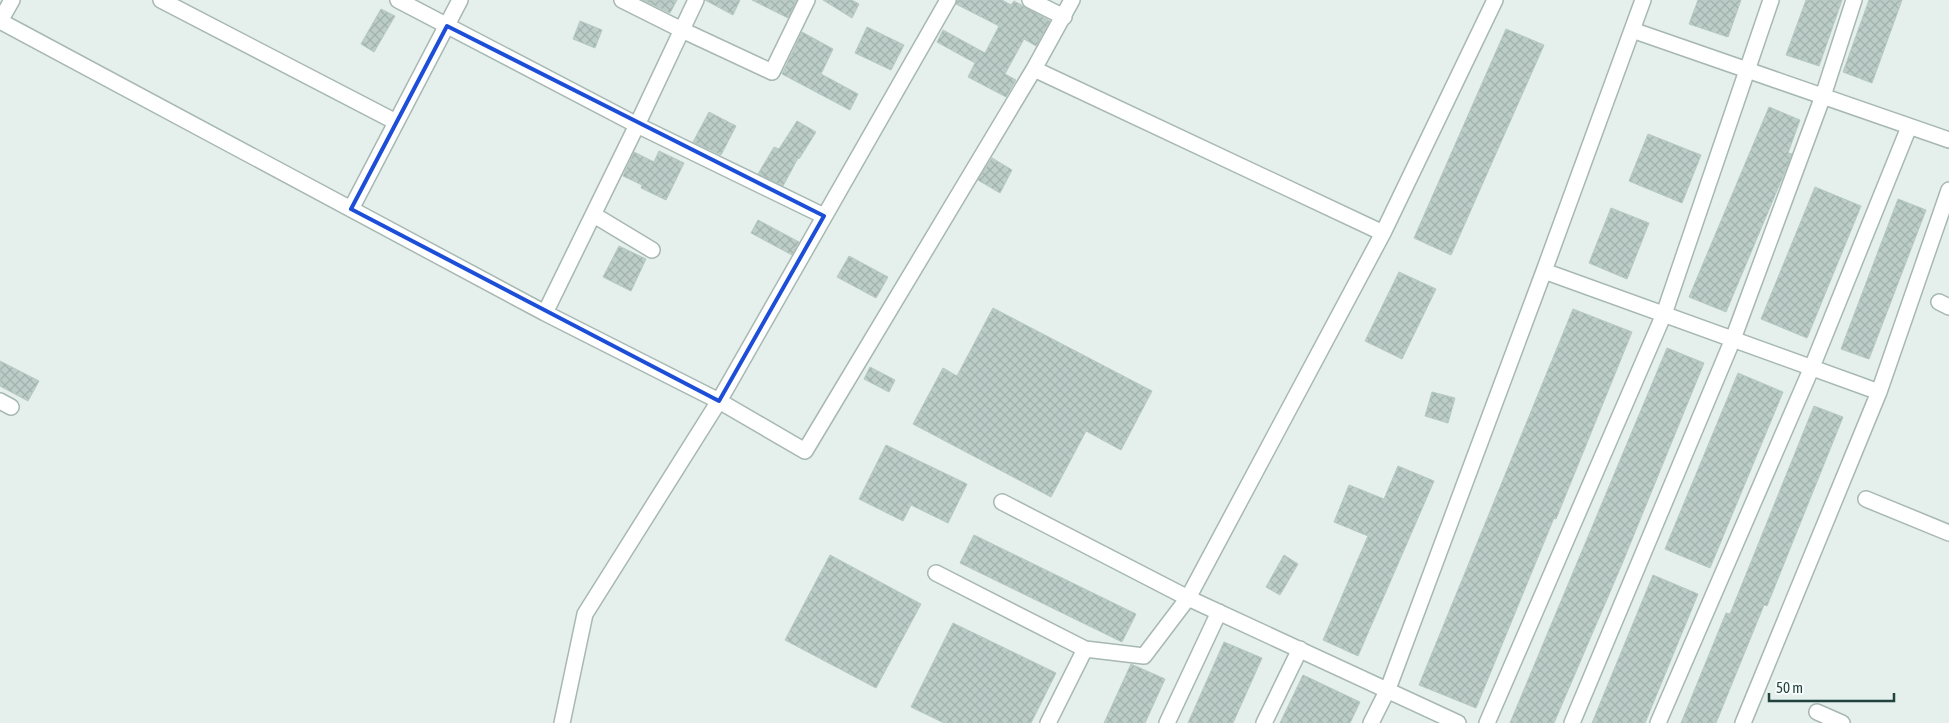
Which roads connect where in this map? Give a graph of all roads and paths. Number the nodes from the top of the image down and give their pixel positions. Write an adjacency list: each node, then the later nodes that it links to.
1 (12, 0): 16 (street)
2 (161, 0): 23 (street)
3 (398, 0): 17 (street)
4 (460, 0): 17 (street)
5 (622, 0): 18 (street)
6 (696, 0): 18 (street)
7 (807, 0): 18 (street)
8 (948, 0): 30 (street)
9 (1030, 0): 15 (street)
10 (1072, 0): 15 (street)
11 (1495, 0): 31 (street)
12 (1643, 0): 19 (street)
13 (1771, 0): 21 (street)
14 (1854, 0): 22 (street)
15 (1064, 17): 20 (street)
16 (0, 21): 28 (street)
17 (448, 26): 23 (street); 24 (street)
18 (682, 30): 24 (street)
19 (1632, 30): 21 (street); 33 (street)
20 (1034, 70): 31 (street); 39 (street)
21 (1746, 70): 22 (street); 35 (street)
22 (1823, 96): 25 (street); 36 (street)
23 (396, 122): 28 (street)
24 (638, 125): 29 (street); 30 (street)
25 (1909, 127): 26 (street); 37 (street)
26 (1949, 140)
27 (1949, 190): 38 (street)
28 (351, 209): 34 (street)
29 (594, 216): 32 (street); 34 (street)
30 (824, 216): 39 (street)
31 (1383, 233): 44 (street)
32 (652, 250)
33 (1544, 271): 35 (street); 48 (street)
34 (545, 313): 39 (street)
35 (1664, 314): 36 (street); 56 (street)
36 (1733, 339): 37 (street); 57 (street)
37 (1812, 368): 38 (street); 58 (street)
38 (1879, 392): 59 (street)
39 (719, 401): 50 (street)
40 (1866, 499): 42 (street)
41 (1002, 502): 44 (street)
42 (1949, 533)
43 (936, 573): 46 (street)
44 (1188, 598): 45 (street); 46 (street)
45 (1219, 612): 47 (street); 52 (street)
46 (1084, 649): 51 (street)
47 (1300, 649): 48 (street); 53 (street)
48 (1388, 689): 54 (street); 55 (street)
49 (1817, 712): 60 (street)
50 (562, 723)
51 (1048, 723)
52 (1167, 723)
53 (1264, 723)
54 (1371, 723)
55 (1458, 723)
56 (1486, 723)
57 (1572, 723)
58 (1658, 723)
59 (1743, 723)
60 (1842, 723)

